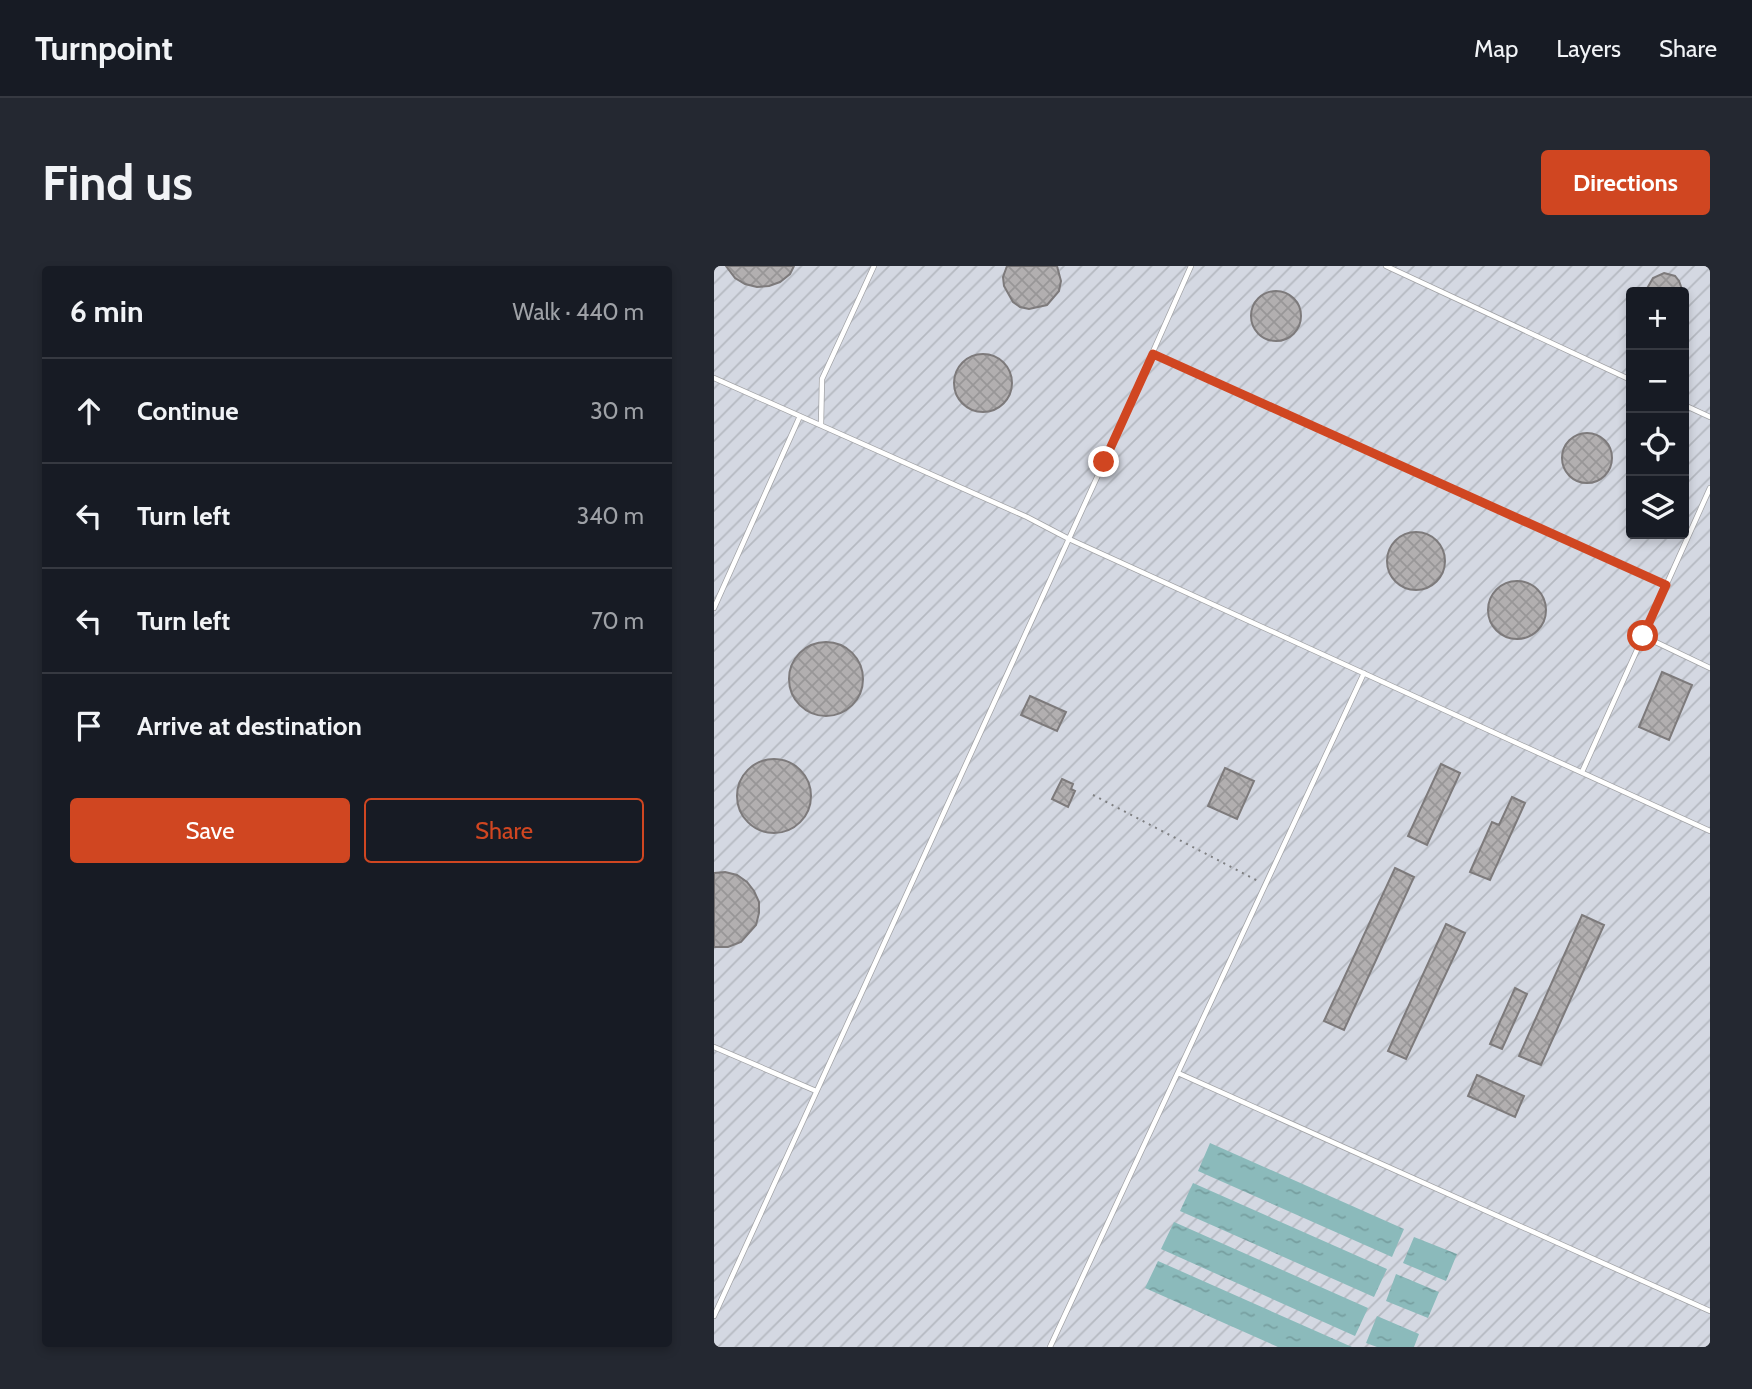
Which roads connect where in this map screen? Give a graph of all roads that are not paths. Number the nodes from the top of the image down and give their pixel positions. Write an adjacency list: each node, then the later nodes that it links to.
1 (874, 266): 10 (lane)
2 (1191, 266): 4 (lane)
3 (1386, 266): 6 (lane)
4 (1153, 354): 12 (lane); 13 (lane)
5 (714, 378): 8 (lane)
6 (1626, 378)
7 (1689, 407): 9 (lane)
8 (800, 416): 10 (lane); 14 (lane)
9 (1710, 417)
10 (821, 425): 12 (lane)
11 (1710, 488): 13 (lane)
12 (1069, 539): 17 (lane); 22 (lane)
13 (1666, 585): 15 (lane)
14 (714, 608)
15 (1643, 636): 16 (lane); 18 (lane)
16 (1710, 668)
17 (1364, 673): 18 (lane); 21 (lane)
18 (1582, 772): 19 (lane)
19 (1710, 831)
20 (714, 1046): 22 (lane)
21 (1178, 1073): 23 (lane); 25 (lane)
22 (816, 1091): 24 (lane)
23 (1710, 1311)
24 (714, 1316)
25 (1050, 1347)

